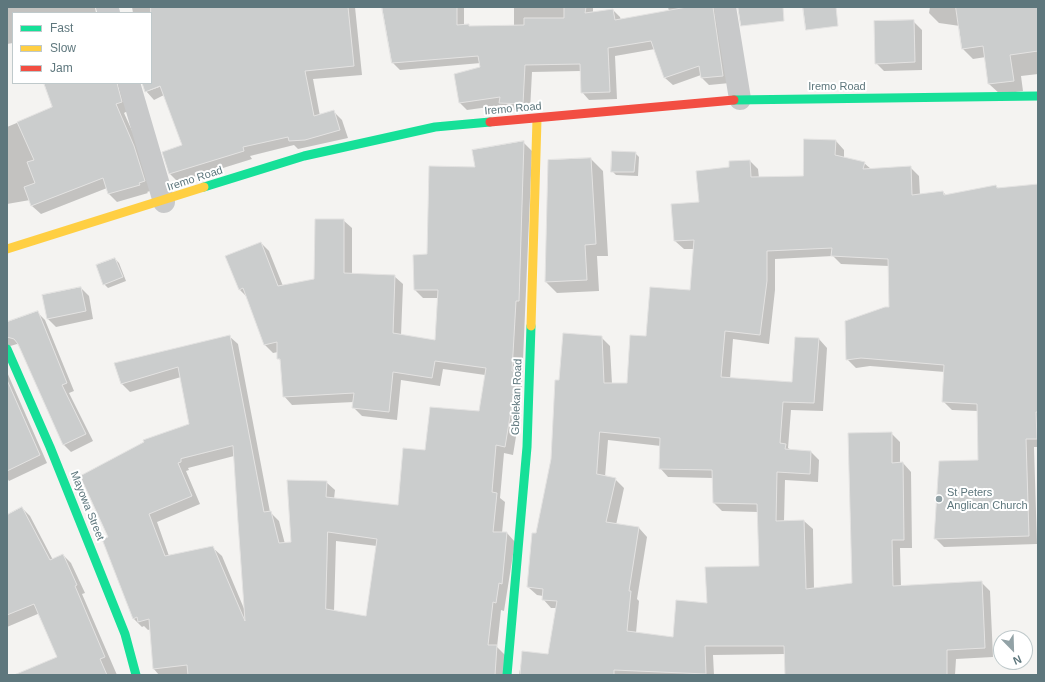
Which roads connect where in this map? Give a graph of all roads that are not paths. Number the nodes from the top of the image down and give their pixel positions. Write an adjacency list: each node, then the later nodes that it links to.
1 (725, 7): 4 (street)
2 (129, 84): 6 (street)
3 (1038, 96): 4 (street, Iremo Road)
4 (740, 99): 5 (street, Iremo Road)
5 (537, 119): 6 (street, Iremo Road); 10 (street, Gbelekan Road)
6 (164, 202): 7 (street, Iremo Road)
7 (7, 249)
8 (7, 349): 9 (street, Mayowa Street)
9 (136, 675)
10 (507, 675)

